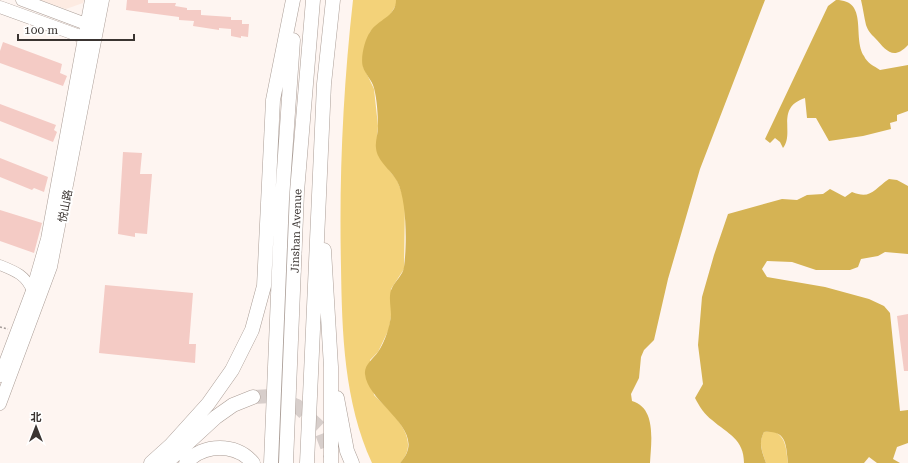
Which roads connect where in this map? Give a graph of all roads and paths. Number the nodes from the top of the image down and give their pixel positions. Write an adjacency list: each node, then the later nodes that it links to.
1 (22, 0): 8 (main road)
2 (91, 0): 8 (main road, 悦山路)
3 (103, 0): 8 (main road, 悦山路)
4 (295, 0): 21 (highway); 25 (highway)
5 (313, 0): 26 (highway, Jinshan Avenue)
6 (334, 0): 10 (highway, Jinshan Avenue)
7 (0, 7): 9 (main road)
8 (93, 26): 9 (main road, 悦山路)
9 (90, 40): 11 (main road, 悦山路); 20 (main road, 悦山路)
10 (320, 193): 17 (highway); 27 (highway, Jinshan Avenue)
11 (40, 264): 13 (street); 14 (main road, 悦山路)
12 (0, 265): 13 (street)
13 (16, 271): 14 (street)
14 (32, 292): 18 (main road, 悦山路)
15 (0, 327): 16 (path)
16 (9, 330)
17 (331, 366): 28 (highway); 29 (highway)
18 (0, 376)
19 (253, 397): 22 (highway)
20 (0, 404)
21 (151, 463)
22 (166, 463)
23 (186, 463): 24 (highway)
24 (253, 463)
25 (271, 463)
26 (286, 463)
27 (307, 463)
28 (331, 463)
29 (352, 463)

